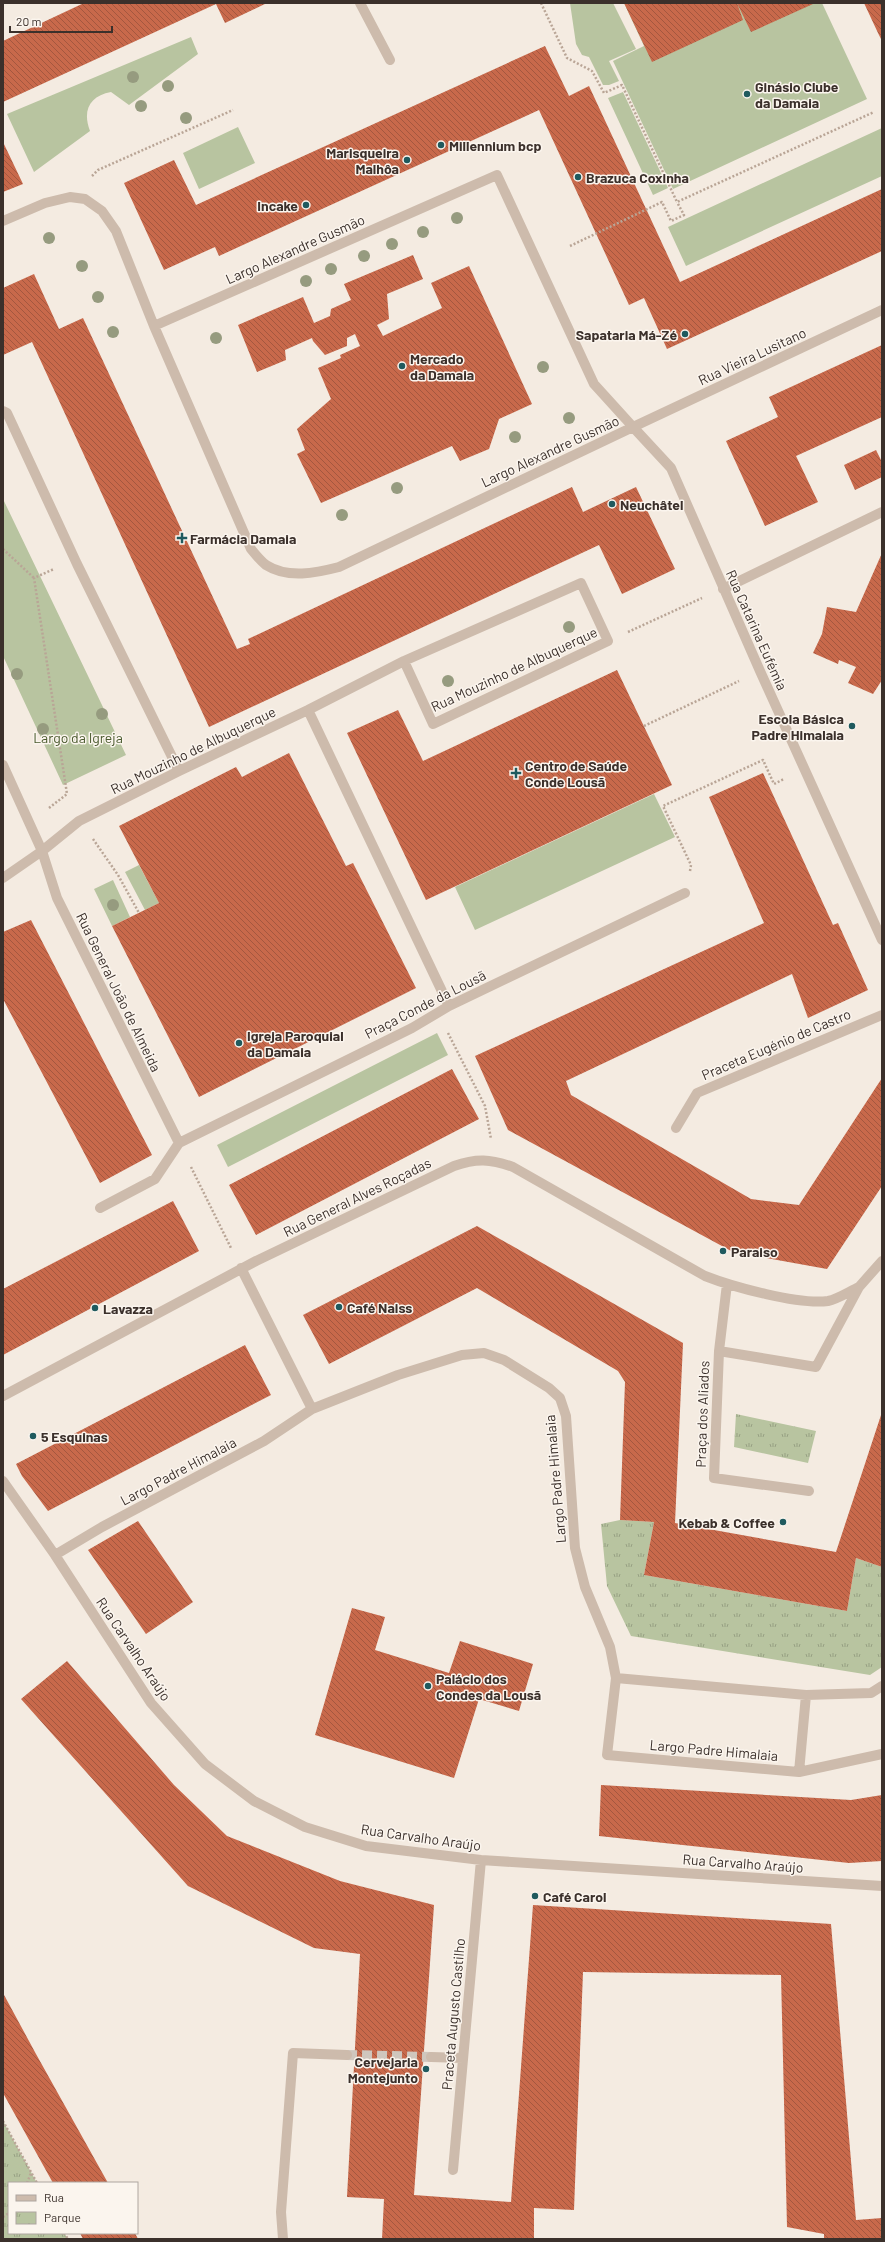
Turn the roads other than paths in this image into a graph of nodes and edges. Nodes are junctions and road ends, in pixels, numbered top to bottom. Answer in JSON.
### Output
{"nodes":[{"id":1,"x":360,"y":3,"type":"edge"},
{"id":2,"x":390,"y":60,"type":"dead end"},
{"id":3,"x":3,"y":221,"type":"edge"},
{"id":4,"x":882,"y":310,"type":"edge"},
{"id":5,"x":154,"y":326,"type":"junction"},
{"id":6,"x":3,"y":411,"type":"edge"},
{"id":7,"x":633,"y":427,"type":"junction"},
{"id":8,"x":882,"y":512,"type":"edge"},
{"id":9,"x":723,"y":589,"type":"junction"},
{"id":10,"x":404,"y":661,"type":"junction"},
{"id":11,"x":308,"y":710,"type":"junction"},
{"id":12,"x":3,"y":764,"type":"edge"},
{"id":13,"x":179,"y":770,"type":"junction"},
{"id":14,"x":42,"y":851,"type":"junction"},
{"id":15,"x":3,"y":878,"type":"edge"},
{"id":16,"x":685,"y":893,"type":"road end"},
{"id":17,"x":882,"y":940,"type":"edge"},
{"id":18,"x":449,"y":1006,"type":"junction"},
{"id":19,"x":882,"y":1015,"type":"edge"},
{"id":20,"x":676,"y":1128,"type":"dead end"},
{"id":21,"x":179,"y":1143,"type":"junction"},
{"id":22,"x":100,"y":1208,"type":"dead end"},
{"id":23,"x":882,"y":1261,"type":"edge"},
{"id":24,"x":241,"y":1268,"type":"junction"},
{"id":25,"x":727,"y":1284,"type":"junction"},
{"id":26,"x":859,"y":1287,"type":"junction"},
{"id":27,"x":719,"y":1350,"type":"junction"},
{"id":28,"x":3,"y":1396,"type":"edge"},
{"id":29,"x":312,"y":1409,"type":"junction"},
{"id":30,"x":3,"y":1481,"type":"edge"},
{"id":31,"x":809,"y":1491,"type":"dead end"},
{"id":32,"x":55,"y":1555,"type":"junction"},
{"id":33,"x":616,"y":1678,"type":"junction"},
{"id":34,"x":882,"y":1686,"type":"edge"},
{"id":35,"x":806,"y":1695,"type":"junction"},
{"id":36,"x":882,"y":1754,"type":"edge"},
{"id":37,"x":800,"y":1772,"type":"junction"},
{"id":38,"x":481,"y":1860,"type":"junction"},
{"id":39,"x":882,"y":1886,"type":"edge"},
{"id":40,"x":347,"y":2055,"type":"tunnel mouth"},
{"id":41,"x":431,"y":2057,"type":"tunnel mouth"},
{"id":42,"x":463,"y":2058,"type":"junction"},
{"id":43,"x":453,"y":2170,"type":"dead end"},
{"id":44,"x":283,"y":2239,"type":"edge"}],
"edges":[{"from":1,"to":2,"type":"street"},
{"from":3,"to":5,"type":"street","name":"Largo Alexandre Gusmão"},
{"from":4,"to":7,"type":"street","name":"Rua Vieira Lusitano"},
{"from":5,"to":7,"type":"street","name":"Largo Alexandre Gusmão"},
{"from":5,"to":7,"type":"street","name":"Largo Alexandre Gusmão"},
{"from":6,"to":13,"type":"street"},
{"from":7,"to":9,"type":"street","name":"Rua Catarina Eufémia"},
{"from":8,"to":9,"type":"street"},
{"from":9,"to":17,"type":"street","name":"Rua Catarina Eufémia"},
{"from":10,"to":10,"type":"street","name":"Rua Mouzinho de Albuquerque"},
{"from":10,"to":11,"type":"street","name":"Rua Mouzinho de Albuquerque"},
{"from":11,"to":13,"type":"street","name":"Rua Mouzinho de Albuquerque"},
{"from":11,"to":18,"type":"street"},
{"from":12,"to":14,"type":"street"},
{"from":13,"to":14,"type":"street","name":"Rua Mouzinho de Albuquerque"},
{"from":14,"to":15,"type":"street","name":"Rua Mouzinho de Albuquerque"},
{"from":14,"to":21,"type":"street","name":"Rua General João de Almeida"},
{"from":16,"to":18,"type":"street","name":"Praça Conde da Lousã"},
{"from":18,"to":21,"type":"street","name":"Praça Conde da Lousã"},
{"from":19,"to":20,"type":"street","name":"Praceta Eugénio de Castro"},
{"from":21,"to":22,"type":"street"},
{"from":23,"to":26,"type":"street"},
{"from":24,"to":25,"type":"street","name":"Rua General Alves Roçadas"},
{"from":24,"to":28,"type":"street","name":"Rua General Alves Roçadas"},
{"from":24,"to":29,"type":"street"},
{"from":25,"to":26,"type":"street"},
{"from":25,"to":27,"type":"street","name":"Praça dos Aliados"},
{"from":26,"to":27,"type":"street","name":"Praça dos Aliados"},
{"from":27,"to":31,"type":"street","name":"Praça dos Aliados"},
{"from":29,"to":32,"type":"street","name":"Largo Padre Himalaia"},
{"from":29,"to":33,"type":"street","name":"Largo Padre Himalaia"},
{"from":30,"to":32,"type":"street","name":"Rua Carvalho Araújo"},
{"from":32,"to":38,"type":"street","name":"Rua Carvalho Araújo"},
{"from":33,"to":35,"type":"street"},
{"from":33,"to":37,"type":"street","name":"Largo Padre Himalaia"},
{"from":34,"to":35,"type":"street"},
{"from":35,"to":37,"type":"street"},
{"from":36,"to":37,"type":"street","name":"Largo Padre Himalaia"},
{"from":38,"to":39,"type":"street","name":"Rua Carvalho Araújo"},
{"from":38,"to":42,"type":"street","name":"Praceta Augusto Castilho"},
{"from":40,"to":44,"type":"street"},
{"from":41,"to":42,"type":"street"},
{"from":42,"to":43,"type":"street","name":"Praceta Augusto Castilho"}]}
